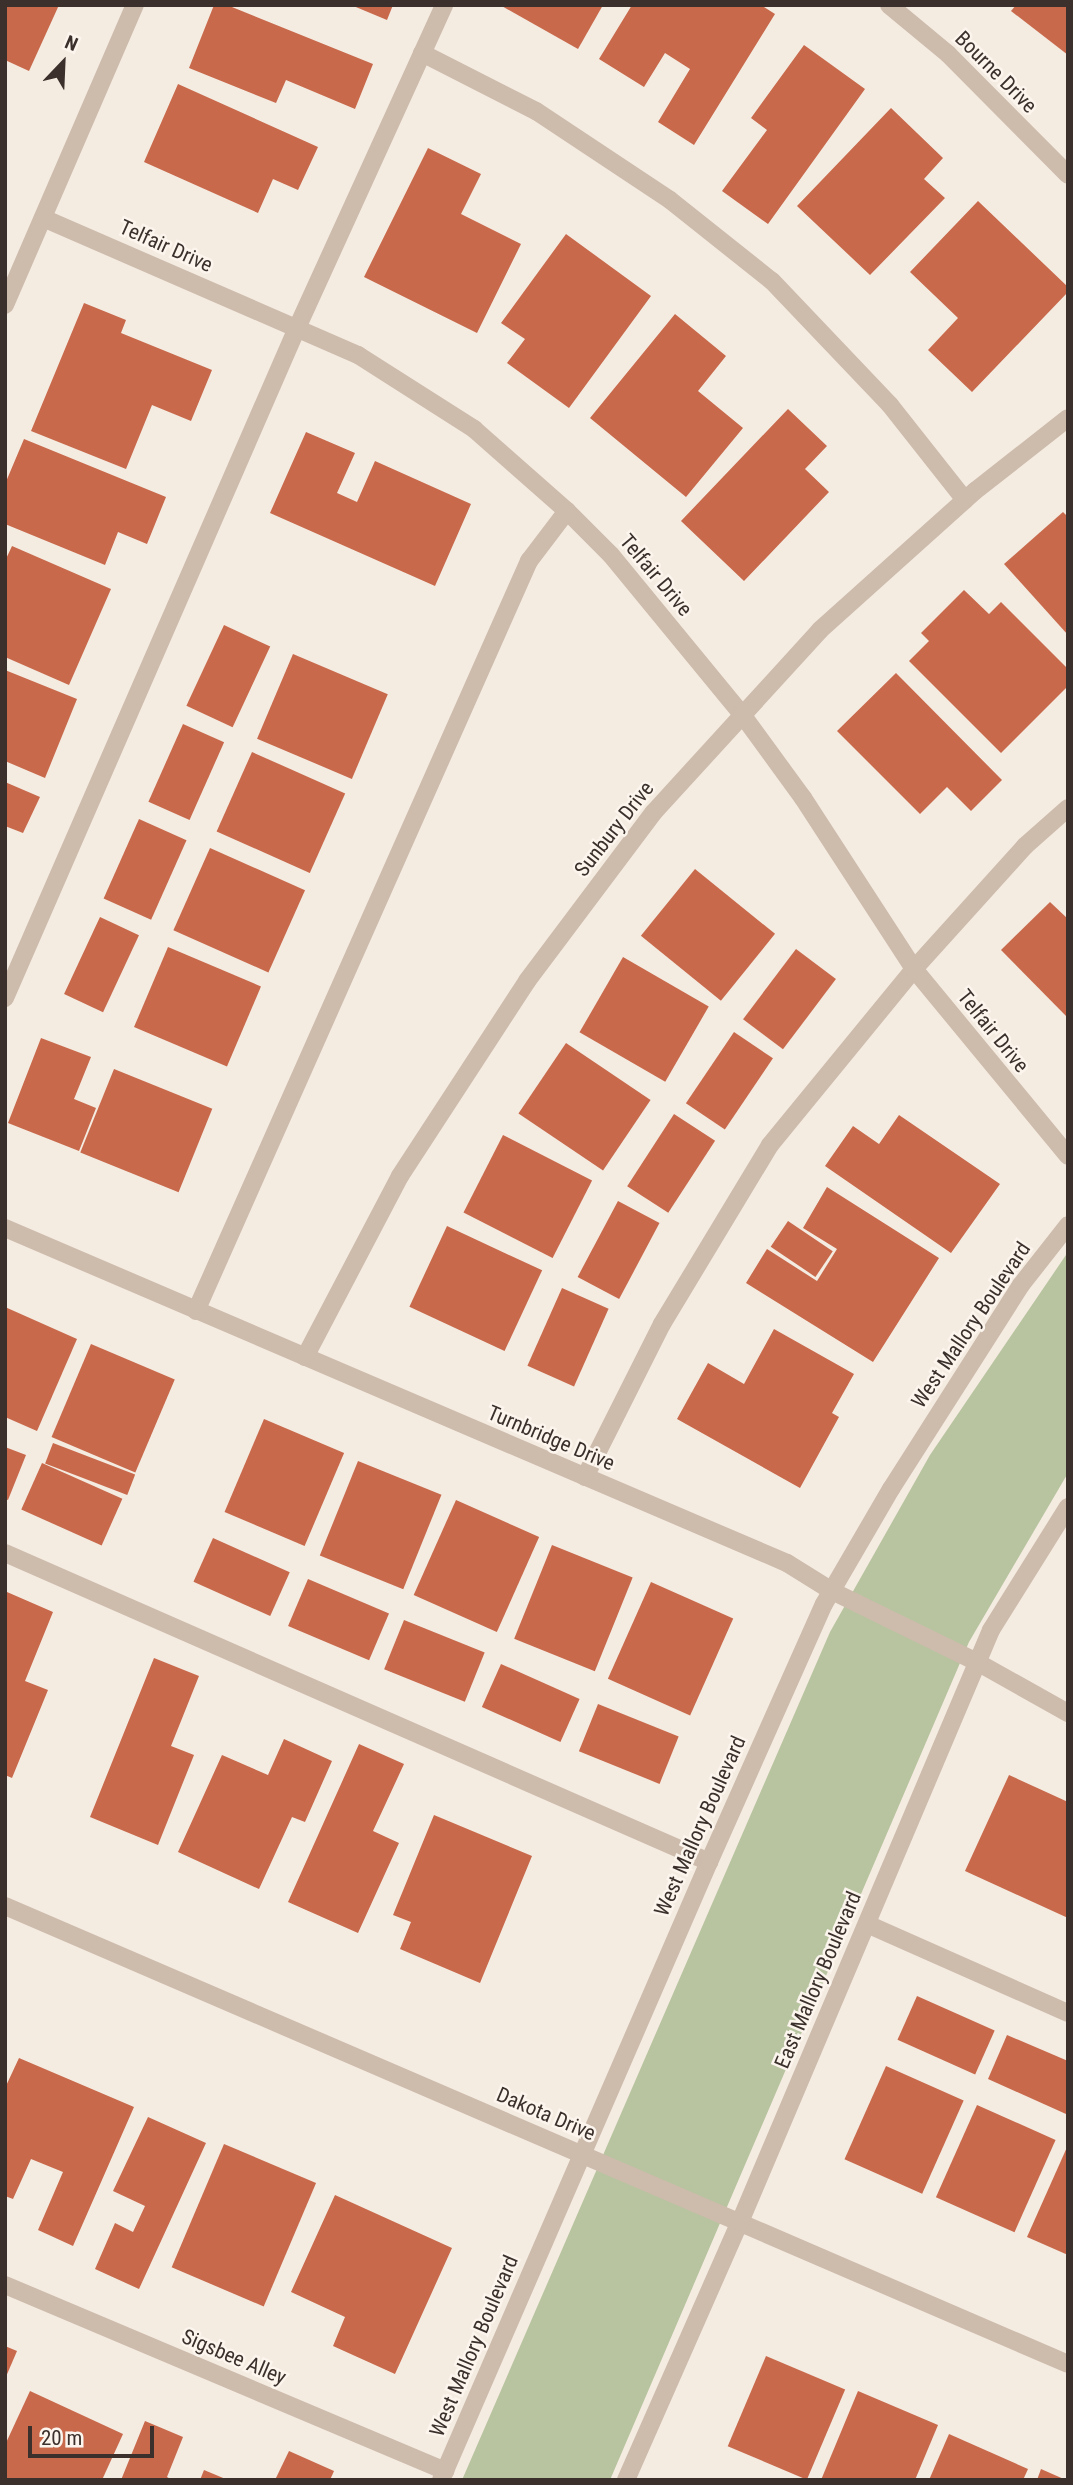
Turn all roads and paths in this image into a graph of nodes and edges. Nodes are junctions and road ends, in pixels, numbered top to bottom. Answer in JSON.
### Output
{"nodes":[{"id":1,"x":135,"y":5,"type":"edge"},
{"id":2,"x":444,"y":5,"type":"edge"},
{"id":3,"x":889,"y":5,"type":"edge"},
{"id":4,"x":422,"y":53,"type":"junction"},
{"id":5,"x":1068,"y":175,"type":"edge"},
{"id":6,"x":43,"y":218,"type":"junction"},
{"id":7,"x":5,"y":305,"type":"edge"},
{"id":8,"x":297,"y":328,"type":"junction"},
{"id":9,"x":1068,"y":418,"type":"edge"},
{"id":10,"x":965,"y":500,"type":"junction"},
{"id":11,"x":567,"y":511,"type":"junction"},
{"id":12,"x":741,"y":712,"type":"junction"},
{"id":13,"x":1068,"y":808,"type":"edge"},
{"id":14,"x":914,"y":969,"type":"junction"},
{"id":15,"x":5,"y":998,"type":"edge"},
{"id":16,"x":1068,"y":1156,"type":"edge"},
{"id":17,"x":1068,"y":1225,"type":"edge"},
{"id":18,"x":5,"y":1228,"type":"edge"},
{"id":19,"x":196,"y":1311,"type":"junction"},
{"id":20,"x":305,"y":1357,"type":"junction"},
{"id":21,"x":585,"y":1477,"type":"junction"},
{"id":22,"x":1068,"y":1507,"type":"edge"},
{"id":23,"x":5,"y":1553,"type":"edge"},
{"id":24,"x":832,"y":1591,"type":"junction"},
{"id":25,"x":977,"y":1662,"type":"junction"},
{"id":26,"x":1068,"y":1713,"type":"edge"},
{"id":27,"x":709,"y":1861,"type":"junction"},
{"id":28,"x":5,"y":1906,"type":"edge"},
{"id":29,"x":867,"y":1924,"type":"junction"},
{"id":30,"x":1068,"y":2013,"type":"edge"},
{"id":31,"x":582,"y":2154,"type":"junction"},
{"id":32,"x":740,"y":2222,"type":"junction"},
{"id":33,"x":5,"y":2285,"type":"edge"},
{"id":34,"x":1068,"y":2364,"type":"edge"},
{"id":35,"x":443,"y":2475,"type":"edge"},
{"id":36,"x":626,"y":2480,"type":"edge"}],
"edges":[{"from":1,"to":6,"type":"street"},
{"from":2,"to":4,"type":"street"},
{"from":3,"to":5,"type":"street","name":"Bourne Drive"},
{"from":4,"to":8,"type":"street"},
{"from":4,"to":10,"type":"street"},
{"from":6,"to":7,"type":"street"},
{"from":6,"to":8,"type":"street","name":"Telfair Drive"},
{"from":8,"to":11,"type":"street","name":"Telfair Drive"},
{"from":8,"to":15,"type":"street"},
{"from":9,"to":10,"type":"street","name":"Sunbury Drive"},
{"from":10,"to":12,"type":"street","name":"Sunbury Drive"},
{"from":11,"to":12,"type":"street","name":"Telfair Drive"},
{"from":11,"to":19,"type":"street"},
{"from":12,"to":14,"type":"street","name":"Telfair Drive"},
{"from":12,"to":20,"type":"street","name":"Sunbury Drive"},
{"from":13,"to":14,"type":"street"},
{"from":14,"to":16,"type":"street","name":"Telfair Drive"},
{"from":14,"to":21,"type":"street"},
{"from":17,"to":24,"type":"street","name":"West Mallory Boulevard"},
{"from":18,"to":19,"type":"street","name":"Turnbridge Drive"},
{"from":19,"to":20,"type":"street","name":"Turnbridge Drive"},
{"from":20,"to":21,"type":"street","name":"Turnbridge Drive"},
{"from":21,"to":24,"type":"street","name":"Turnbridge Drive"},
{"from":22,"to":25,"type":"street","name":"East Mallory Boulevard"},
{"from":23,"to":27,"type":"street"},
{"from":24,"to":25,"type":"street","name":"Turnbridge Drive"},
{"from":24,"to":27,"type":"street","name":"West Mallory Boulevard"},
{"from":25,"to":26,"type":"street","name":"Turnbridge Drive"},
{"from":25,"to":29,"type":"street","name":"East Mallory Boulevard"},
{"from":27,"to":31,"type":"street","name":"West Mallory Boulevard"},
{"from":28,"to":31,"type":"street","name":"Dakota Drive"},
{"from":29,"to":30,"type":"street"},
{"from":29,"to":32,"type":"street","name":"East Mallory Boulevard"},
{"from":31,"to":32,"type":"street","name":"Dakota Drive"},
{"from":31,"to":35,"type":"street","name":"West Mallory Boulevard"},
{"from":32,"to":34,"type":"street","name":"Dakota Drive"},
{"from":32,"to":36,"type":"street","name":"East Mallory Boulevard"},
{"from":33,"to":35,"type":"street","name":"Sigsbee Alley"}]}
